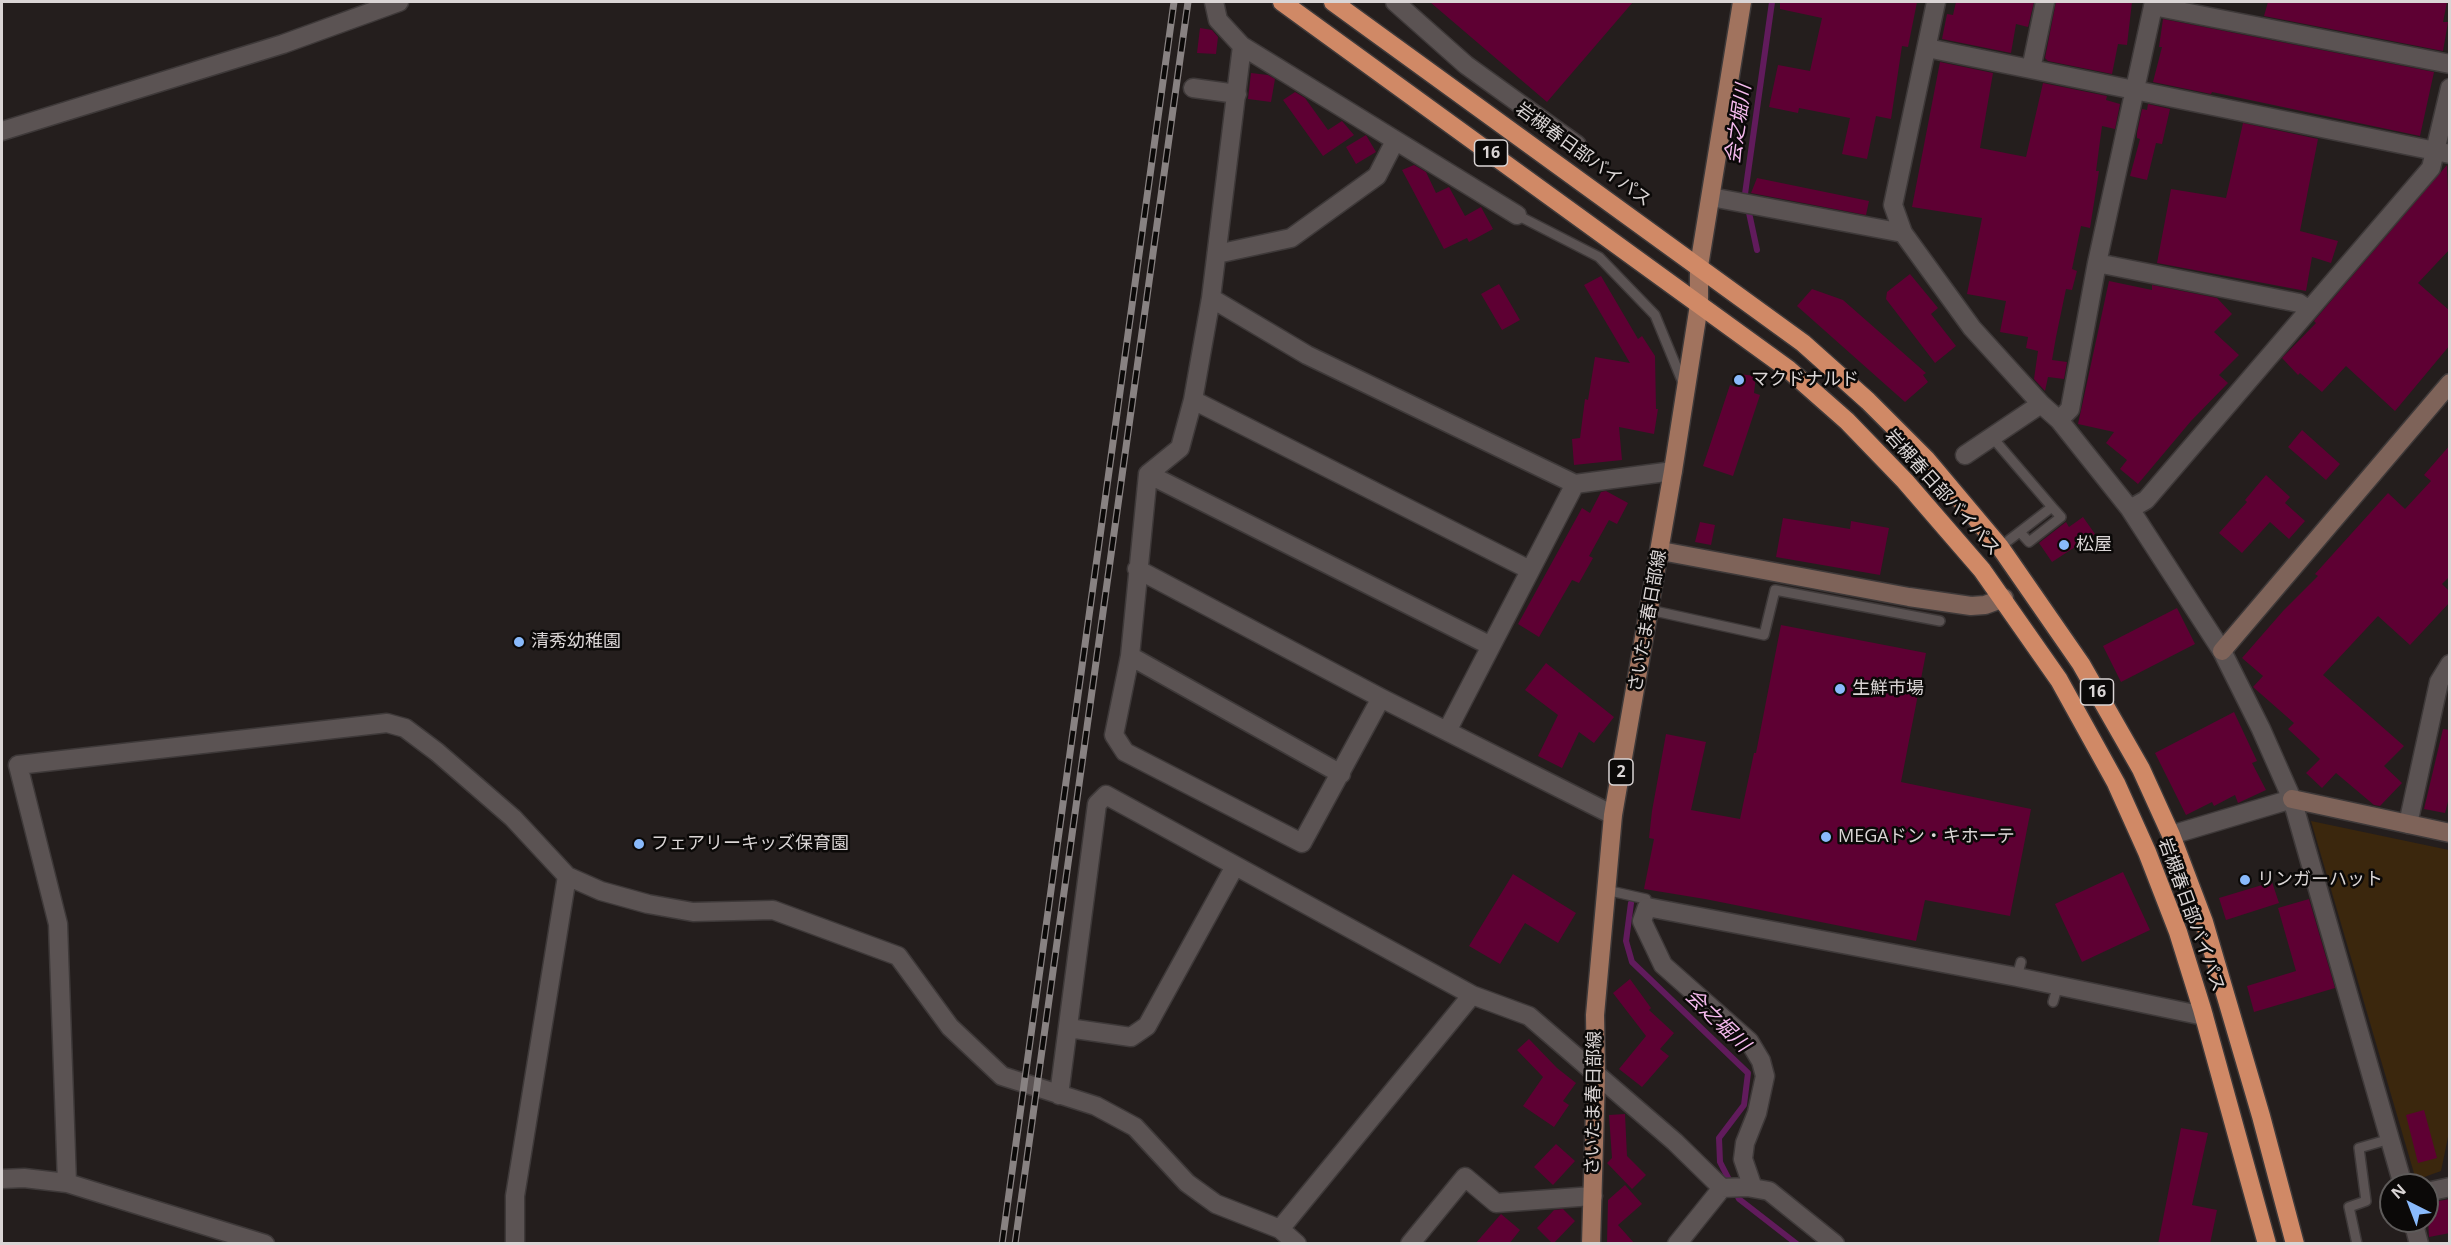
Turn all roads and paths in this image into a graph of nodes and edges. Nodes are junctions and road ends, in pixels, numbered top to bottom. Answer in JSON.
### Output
{"nodes":[{"id":1,"x":399,"y":2,"type":"edge"},
{"id":2,"x":1214,"y":2,"type":"edge"},
{"id":3,"x":1282,"y":2,"type":"edge"},
{"id":4,"x":1333,"y":2,"type":"edge"},
{"id":5,"x":1395,"y":2,"type":"edge"},
{"id":6,"x":1742,"y":2,"type":"edge"},
{"id":7,"x":1936,"y":2,"type":"edge"},
{"id":8,"x":2045,"y":2,"type":"edge"},
{"id":9,"x":2154,"y":4,"type":"edge"},
{"id":10,"x":1242,"y":45,"type":"junction"},
{"id":11,"x":1927,"y":48,"type":"junction"},
{"id":12,"x":2450,"y":64,"type":"edge"},
{"id":13,"x":2031,"y":69,"type":"junction"},
{"id":14,"x":1193,"y":88,"type":"dead end"},
{"id":15,"x":2450,"y":88,"type":"edge"},
{"id":16,"x":2134,"y":92,"type":"junction"},
{"id":17,"x":1237,"y":94,"type":"junction"},
{"id":18,"x":2,"y":131,"type":"edge"},
{"id":19,"x":1395,"y":141,"type":"junction"},
{"id":20,"x":1577,"y":145,"type":"dead end"},
{"id":21,"x":2443,"y":152,"type":"edge"},
{"id":22,"x":1711,"y":197,"type":"junction"},
{"id":23,"x":1517,"y":215,"type":"joint"},
{"id":24,"x":1903,"y":233,"type":"junction"},
{"id":25,"x":1217,"y":254,"type":"junction"},
{"id":26,"x":2097,"y":263,"type":"junction"},
{"id":27,"x":1699,"y":266,"type":"junction"},
{"id":28,"x":1211,"y":298,"type":"junction"},
{"id":29,"x":1699,"y":305,"type":"junction"},
{"id":30,"x":2309,"y":310,"type":"junction"},
{"id":31,"x":2450,"y":383,"type":"edge"},
{"id":32,"x":1686,"y":389,"type":"junction"},
{"id":33,"x":1193,"y":400,"type":"junction"},
{"id":34,"x":2041,"y":404,"type":"junction"},
{"id":35,"x":2059,"y":420,"type":"junction"},
{"id":36,"x":1992,"y":437,"type":"junction"},
{"id":37,"x":1965,"y":455,"type":"dead end"},
{"id":38,"x":1673,"y":471,"type":"junction"},
{"id":39,"x":1148,"y":474,"type":"junction"},
{"id":40,"x":1575,"y":484,"type":"junction"},
{"id":41,"x":2130,"y":509,"type":"junction"},
{"id":42,"x":2000,"y":547,"type":"junction"},
{"id":43,"x":1661,"y":551,"type":"junction"},
{"id":44,"x":1137,"y":569,"type":"junction"},
{"id":45,"x":1530,"y":570,"type":"junction"},
{"id":46,"x":1909,"y":597,"type":"junction"},
{"id":47,"x":2004,"y":598,"type":"junction"},
{"id":48,"x":1657,"y":612,"type":"junction"},
{"id":49,"x":1907,"y":616,"type":"junction"},
{"id":50,"x":1940,"y":621,"type":"dead end"},
{"id":51,"x":1491,"y":646,"type":"junction"},
{"id":52,"x":2222,"y":651,"type":"junction"},
{"id":53,"x":1130,"y":656,"type":"junction"},
{"id":54,"x":2450,"y":664,"type":"edge"},
{"id":55,"x":1381,"y":698,"type":"junction"},
{"id":56,"x":1447,"y":732,"type":"junction"},
{"id":57,"x":1341,"y":774,"type":"junction"},
{"id":58,"x":2292,"y":799,"type":"junction"},
{"id":59,"x":1613,"y":815,"type":"junction"},
{"id":60,"x":2408,"y":824,"type":"junction"},
{"id":61,"x":2450,"y":833,"type":"edge"},
{"id":62,"x":2171,"y":835,"type":"junction"},
{"id":63,"x":1235,"y":866,"type":"junction"},
{"id":64,"x":567,"y":876,"type":"junction"},
{"id":65,"x":1606,"y":890,"type":"junction"},
{"id":66,"x":1647,"y":907,"type":"junction"},
{"id":67,"x":1472,"y":995,"type":"junction"},
{"id":68,"x":2204,"y":1016,"type":"junction"},
{"id":69,"x":1068,"y":1028,"type":"junction"},
{"id":70,"x":1596,"y":1076,"type":"junction"},
{"id":71,"x":1059,"y":1095,"type":"junction"},
{"id":72,"x":2390,"y":1139,"type":"junction"},
{"id":73,"x":2400,"y":1173,"type":"edge"},
{"id":74,"x":2,"y":1179,"type":"edge"},
{"id":75,"x":67,"y":1183,"type":"junction"},
{"id":76,"x":1735,"y":1188,"type":"junction"},
{"id":77,"x":1593,"y":1196,"type":"junction"},
{"id":78,"x":1280,"y":1229,"type":"junction"},
{"id":79,"x":265,"y":1244,"type":"edge"},
{"id":80,"x":515,"y":1244,"type":"edge"},
{"id":81,"x":1297,"y":1244,"type":"edge"},
{"id":82,"x":1410,"y":1244,"type":"edge"},
{"id":83,"x":1592,"y":1244,"type":"edge"},
{"id":84,"x":1677,"y":1244,"type":"edge"},
{"id":85,"x":1835,"y":1244,"type":"edge"},
{"id":86,"x":2267,"y":1244,"type":"edge"},
{"id":87,"x":2295,"y":1244,"type":"edge"},
{"id":88,"x":2357,"y":1244,"type":"edge"}],
"edges":[{"from":1,"to":18,"type":"street"},
{"from":2,"to":10,"type":"street"},
{"from":3,"to":29,"type":"highway","name":"岩槻春日部バイパス","number":"16"},
{"from":4,"to":27,"type":"highway","name":"岩槻春日部バイパス","number":"16"},
{"from":5,"to":20,"type":"street"},
{"from":6,"to":22,"type":"main road","name":"さいたま春日部線","number":"2"},
{"from":7,"to":11,"type":"street"},
{"from":8,"to":13,"type":"street"},
{"from":9,"to":12,"type":"street"},
{"from":9,"to":16,"type":"street"},
{"from":10,"to":17,"type":"street"},
{"from":10,"to":19,"type":"street"},
{"from":11,"to":13,"type":"street"},
{"from":11,"to":24,"type":"street"},
{"from":13,"to":16,"type":"street"},
{"from":14,"to":17,"type":"street"},
{"from":15,"to":21,"type":"street"},
{"from":16,"to":21,"type":"street"},
{"from":16,"to":26,"type":"street"},
{"from":17,"to":25,"type":"street"},
{"from":19,"to":23,"type":"street"},
{"from":19,"to":25,"type":"street"},
{"from":21,"to":30,"type":"street"},
{"from":22,"to":24,"type":"street"},
{"from":22,"to":27,"type":"main road","name":"さいたま春日部線","number":"2"},
{"from":23,"to":32,"type":"lane"},
{"from":24,"to":34,"type":"street"},
{"from":25,"to":28,"type":"street"},
{"from":26,"to":30,"type":"street"},
{"from":26,"to":35,"type":"street"},
{"from":27,"to":29,"type":"main road","name":"さいたま春日部線","number":"2"},
{"from":27,"to":42,"type":"highway","name":"岩槻春日部バイパス","number":"16"},
{"from":28,"to":33,"type":"street"},
{"from":28,"to":40,"type":"street"},
{"from":29,"to":32,"type":"main road","name":"さいたま春日部線","number":"2"},
{"from":29,"to":47,"type":"highway","name":"岩槻春日部バイパス","number":"16"},
{"from":30,"to":41,"type":"street"},
{"from":31,"to":52,"type":"street"},
{"from":32,"to":38,"type":"main road","name":"さいたま春日部線","number":"2"},
{"from":33,"to":39,"type":"street"},
{"from":33,"to":45,"type":"street"},
{"from":34,"to":35,"type":"street"},
{"from":34,"to":36,"type":"street"},
{"from":35,"to":41,"type":"street"},
{"from":36,"to":37,"type":"street"},
{"from":36,"to":42,"type":"lane"},
{"from":38,"to":40,"type":"street"},
{"from":38,"to":43,"type":"main road","name":"さいたま春日部線","number":"2"},
{"from":39,"to":44,"type":"street"},
{"from":39,"to":51,"type":"street"},
{"from":40,"to":45,"type":"street"},
{"from":41,"to":52,"type":"street"},
{"from":42,"to":62,"type":"highway","name":"岩槻春日部バイパス","number":"16"},
{"from":43,"to":46,"type":"street"},
{"from":43,"to":48,"type":"main road","name":"さいたま春日部線","number":"2"},
{"from":44,"to":53,"type":"street"},
{"from":44,"to":55,"type":"street"},
{"from":45,"to":51,"type":"street"},
{"from":46,"to":47,"type":"street"},
{"from":46,"to":49,"type":"lane"},
{"from":47,"to":68,"type":"highway","name":"岩槻春日部バイパス","number":"16"},
{"from":48,"to":49,"type":"lane"},
{"from":48,"to":59,"type":"main road","name":"さいたま春日部線","number":"2"},
{"from":49,"to":50,"type":"lane"},
{"from":51,"to":56,"type":"street"},
{"from":52,"to":58,"type":"street"},
{"from":53,"to":57,"type":"street"},
{"from":53,"to":57,"type":"street"},
{"from":54,"to":60,"type":"street"},
{"from":55,"to":56,"type":"street"},
{"from":55,"to":57,"type":"street"},
{"from":56,"to":59,"type":"street"},
{"from":58,"to":60,"type":"street"},
{"from":58,"to":62,"type":"street"},
{"from":58,"to":72,"type":"street"},
{"from":59,"to":65,"type":"main road","name":"さいたま春日部線","number":"2"},
{"from":60,"to":61,"type":"street"},
{"from":62,"to":87,"type":"highway","name":"岩槻春日部バイパス","number":"16"},
{"from":63,"to":67,"type":"street"},
{"from":63,"to":69,"type":"street"},
{"from":63,"to":69,"type":"street"},
{"from":64,"to":71,"type":"street"},
{"from":64,"to":75,"type":"street"},
{"from":64,"to":80,"type":"street"},
{"from":65,"to":66,"type":"lane"},
{"from":65,"to":70,"type":"main road","name":"さいたま春日部線","number":"2"},
{"from":66,"to":68,"type":"street"},
{"from":66,"to":76,"type":"street"},
{"from":67,"to":70,"type":"street"},
{"from":67,"to":78,"type":"street"},
{"from":68,"to":86,"type":"highway","name":"岩槻春日部バイパス","number":"16"},
{"from":69,"to":71,"type":"street"},
{"from":70,"to":76,"type":"street"},
{"from":70,"to":77,"type":"main road","name":"さいたま春日部線","number":"2"},
{"from":71,"to":78,"type":"street"},
{"from":72,"to":73,"type":"street"},
{"from":72,"to":88,"type":"lane"},
{"from":74,"to":75,"type":"street"},
{"from":75,"to":79,"type":"street"},
{"from":76,"to":84,"type":"street"},
{"from":76,"to":85,"type":"street"},
{"from":77,"to":82,"type":"street"},
{"from":77,"to":83,"type":"main road","name":"さいたま春日部線","number":"2"},
{"from":78,"to":81,"type":"street"}]}
